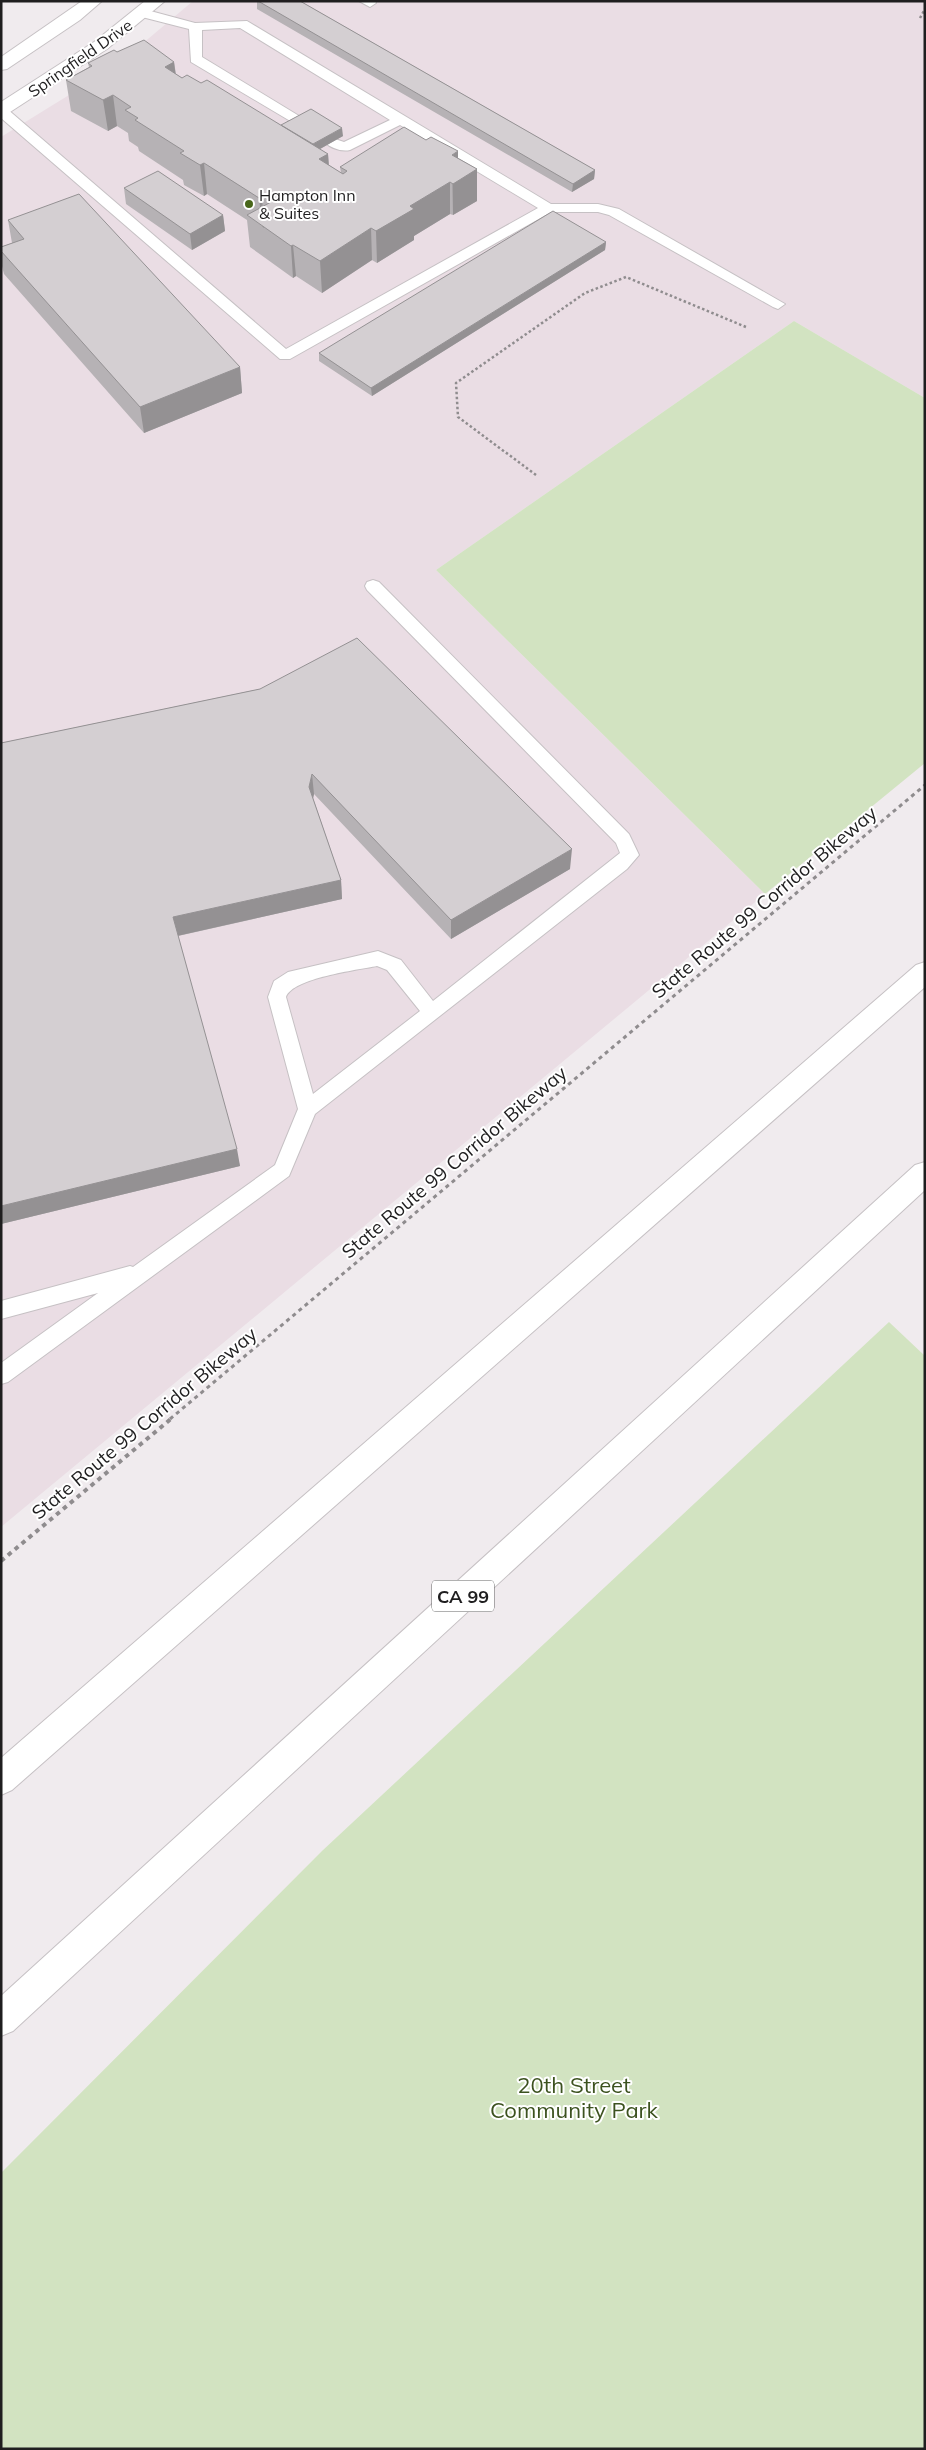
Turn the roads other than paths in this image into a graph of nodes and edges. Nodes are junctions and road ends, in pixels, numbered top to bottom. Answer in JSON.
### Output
{"nodes":[{"id":1,"x":93,"y":1,"type":"edge"},
{"id":2,"x":149,"y":7,"type":"edge"},
{"id":3,"x":195,"y":27,"type":"junction"},
{"id":4,"x":1,"y":65,"type":"edge"},
{"id":5,"x":1,"y":111,"type":"edge"},
{"id":6,"x":400,"y":120,"type":"junction"},
{"id":7,"x":302,"y":122,"type":"edge"},
{"id":8,"x":332,"y":142,"type":"edge"},
{"id":9,"x":548,"y":208,"type":"junction"},
{"id":10,"x":778,"y":304,"type":"dead end"},
{"id":11,"x":373,"y":586,"type":"dead end"},
{"id":12,"x":925,"y":972,"type":"edge"},
{"id":13,"x":432,"y":1012,"type":"junction"},
{"id":14,"x":308,"y":1110,"type":"junction"},
{"id":15,"x":925,"y":1173,"type":"edge"},
{"id":16,"x":143,"y":1272,"type":"junction"},
{"id":17,"x":1,"y":1310,"type":"edge"},
{"id":18,"x":1,"y":1375,"type":"edge"},
{"id":19,"x":1,"y":1779,"type":"edge"},
{"id":20,"x":1,"y":2019,"type":"edge"}],
"edges":[{"from":1,"to":4,"type":"main road","name":"Springfield Drive"},
{"from":2,"to":3,"type":"lane"},
{"from":2,"to":5,"type":"main road","name":"Springfield Drive"},
{"from":3,"to":6,"type":"lane"},
{"from":3,"to":7,"type":"lane"},
{"from":5,"to":9,"type":"lane"},
{"from":6,"to":8,"type":"lane"},
{"from":6,"to":9,"type":"lane"},
{"from":9,"to":10,"type":"lane"},
{"from":11,"to":13,"type":"lane"},
{"from":12,"to":19,"type":"main road"},
{"from":13,"to":14,"type":"lane"},
{"from":13,"to":14,"type":"lane"},
{"from":14,"to":16,"type":"lane"},
{"from":15,"to":20,"type":"main road","number":"CA 99"},
{"from":16,"to":17,"type":"lane"},
{"from":16,"to":18,"type":"lane"}]}
